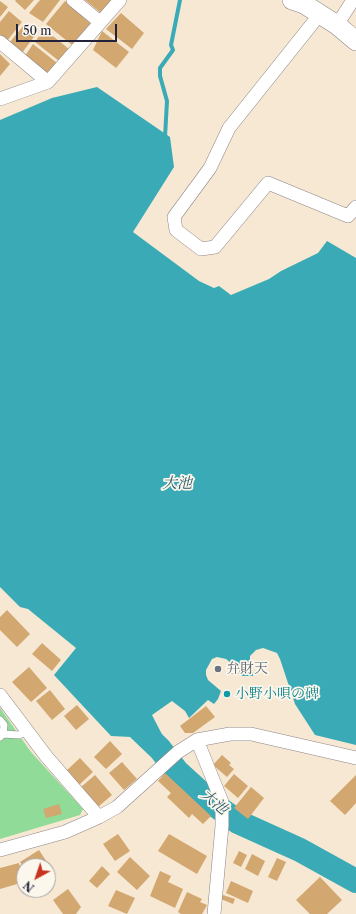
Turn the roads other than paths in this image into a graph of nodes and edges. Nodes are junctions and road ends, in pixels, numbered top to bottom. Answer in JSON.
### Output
{"nodes":[{"id":1,"x":73,"y":0,"type":"edge"},
{"id":2,"x":120,"y":0,"type":"edge"},
{"id":3,"x":292,"y":0,"type":"edge"},
{"id":4,"x":354,"y":0,"type":"edge"},
{"id":5,"x":320,"y":14,"type":"junction"},
{"id":6,"x":100,"y":22,"type":"junction"},
{"id":7,"x":337,"y":25,"type":"junction"},
{"id":8,"x":356,"y":41,"type":"edge"},
{"id":9,"x":0,"y":42,"type":"edge"},
{"id":10,"x":48,"y":82,"type":"junction"},
{"id":11,"x":0,"y":99,"type":"edge"},
{"id":12,"x":356,"y":207,"type":"edge"},
{"id":13,"x":0,"y":695,"type":"edge"},
{"id":14,"x":0,"y":720,"type":"edge"},
{"id":15,"x":27,"y":731,"type":"junction"},
{"id":16,"x":2,"y":736,"type":"edge"},
{"id":17,"x":198,"y":740,"type":"junction"},
{"id":18,"x":356,"y":758,"type":"edge"},
{"id":19,"x":99,"y":817,"type":"junction"},
{"id":20,"x":0,"y":850,"type":"edge"},
{"id":21,"x":214,"y":914,"type":"edge"}],
"edges":[{"from":1,"to":6,"type":"street"},
{"from":2,"to":6,"type":"street"},
{"from":3,"to":5,"type":"street"},
{"from":4,"to":7,"type":"street"},
{"from":5,"to":7,"type":"street"},
{"from":5,"to":12,"type":"street"},
{"from":6,"to":10,"type":"street"},
{"from":7,"to":8,"type":"street"},
{"from":9,"to":10,"type":"street"},
{"from":10,"to":11,"type":"street"},
{"from":13,"to":15,"type":"street"},
{"from":14,"to":16,"type":"lane"},
{"from":15,"to":16,"type":"lane"},
{"from":15,"to":19,"type":"street"},
{"from":17,"to":18,"type":"street"},
{"from":17,"to":19,"type":"street"},
{"from":17,"to":21,"type":"street"},
{"from":19,"to":20,"type":"street"}]}
